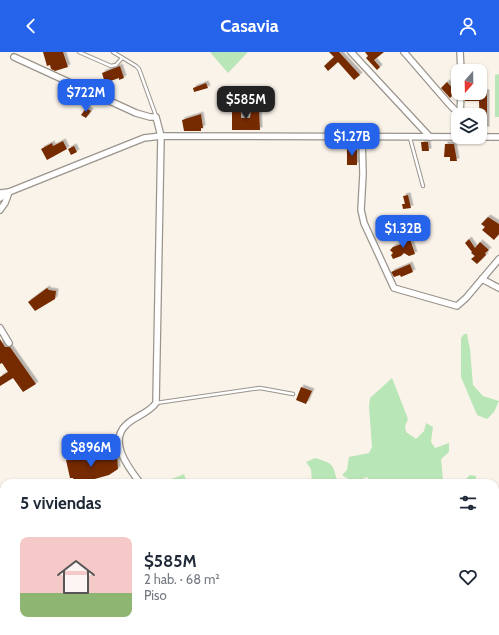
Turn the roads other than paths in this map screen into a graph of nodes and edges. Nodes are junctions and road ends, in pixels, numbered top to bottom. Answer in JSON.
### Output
{"nodes":[{"id":1,"x":79,"y":52,"type":"edge"},
{"id":2,"x":113,"y":52,"type":"edge"},
{"id":3,"x":351,"y":52,"type":"edge"},
{"id":4,"x":404,"y":52,"type":"edge"},
{"id":5,"x":460,"y":52,"type":"edge"},
{"id":6,"x":14,"y":58,"type":"dead end"},
{"id":7,"x":122,"y":58,"type":"junction"},
{"id":8,"x":461,"y":64,"type":"edge"},
{"id":9,"x":453,"y":108,"type":"edge"},
{"id":10,"x":156,"y":117,"type":"junction"},
{"id":11,"x":161,"y":136,"type":"junction"},
{"id":12,"x":362,"y":137,"type":"junction"},
{"id":13,"x":410,"y":137,"type":"junction"},
{"id":14,"x":430,"y":137,"type":"junction"},
{"id":15,"x":451,"y":137,"type":"edge"},
{"id":16,"x":487,"y":137,"type":"edge"},
{"id":17,"x":499,"y":137,"type":"edge"},
{"id":18,"x":423,"y":186,"type":"dead end"},
{"id":19,"x":9,"y":192,"type":"junction"},
{"id":20,"x":0,"y":193,"type":"edge"},
{"id":21,"x":0,"y":198,"type":"edge"},
{"id":22,"x":0,"y":210,"type":"edge"},
{"id":23,"x":499,"y":259,"type":"edge"},
{"id":24,"x":482,"y":279,"type":"junction"},
{"id":25,"x":499,"y":288,"type":"edge"},
{"id":26,"x":0,"y":328,"type":"edge"},
{"id":27,"x":8,"y":343,"type":"dead end"},
{"id":28,"x":293,"y":394,"type":"dead end"},
{"id":29,"x":156,"y":403,"type":"junction"},
{"id":30,"x":137,"y":479,"type":"edge"}],
"edges":[{"from":1,"to":7,"type":"lane"},
{"from":2,"to":7,"type":"lane"},
{"from":3,"to":14,"type":"street"},
{"from":4,"to":9,"type":"street"},
{"from":5,"to":8,"type":"street"},
{"from":6,"to":10,"type":"street"},
{"from":7,"to":10,"type":"lane"},
{"from":10,"to":11,"type":"street"},
{"from":11,"to":12,"type":"street"},
{"from":11,"to":19,"type":"street"},
{"from":11,"to":29,"type":"street"},
{"from":12,"to":13,"type":"street"},
{"from":12,"to":24,"type":"street"},
{"from":13,"to":14,"type":"street"},
{"from":13,"to":18,"type":"lane"},
{"from":14,"to":15,"type":"street"},
{"from":16,"to":17,"type":"street"},
{"from":19,"to":20,"type":"street"},
{"from":19,"to":21,"type":"street"},
{"from":19,"to":22,"type":"street"},
{"from":23,"to":24,"type":"street"},
{"from":24,"to":25,"type":"street"},
{"from":26,"to":27,"type":"street"},
{"from":28,"to":29,"type":"lane"},
{"from":29,"to":30,"type":"street"}]}
